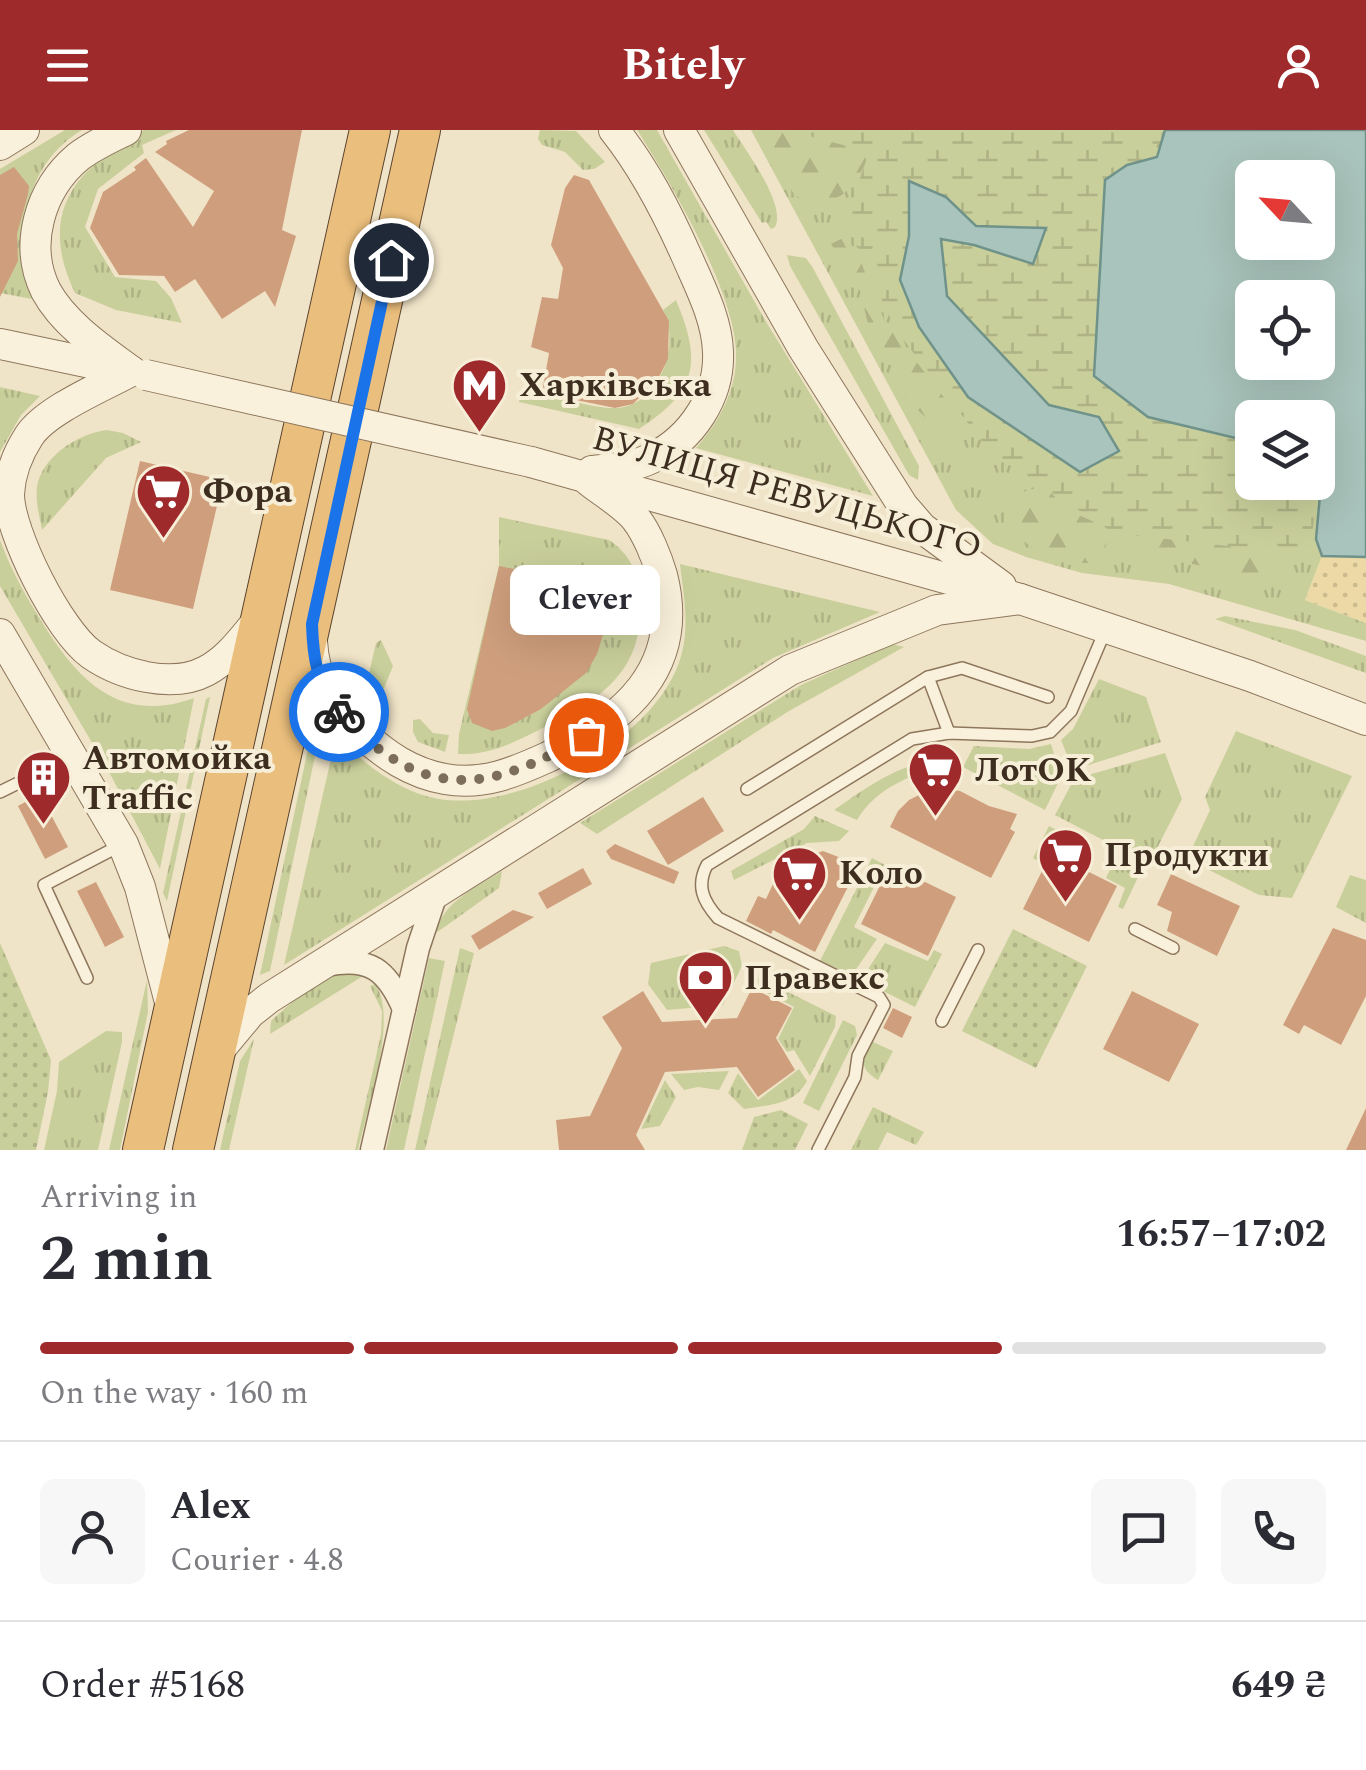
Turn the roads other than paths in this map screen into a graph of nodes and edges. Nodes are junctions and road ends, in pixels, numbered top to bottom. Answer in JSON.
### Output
{"nodes":[{"id":1,"x":24,"y":130,"type":"edge"},
{"id":2,"x":126,"y":130,"type":"edge"},
{"id":3,"x":354,"y":130,"type":"edge"},
{"id":4,"x":370,"y":130,"type":"edge"},
{"id":5,"x":420,"y":130,"type":"edge"},
{"id":6,"x":443,"y":130,"type":"edge"},
{"id":7,"x":614,"y":130,"type":"edge"},
{"id":8,"x":679,"y":130,"type":"edge"},
{"id":9,"x":0,"y":145,"type":"edge"},
{"id":10,"x":359,"y":175,"type":"junction"},
{"id":11,"x":407,"y":188,"type":"junction"},
{"id":12,"x":0,"y":344,"type":"edge"},
{"id":13,"x":138,"y":373,"type":"junction"},
{"id":14,"x":579,"y":472,"type":"junction"},
{"id":15,"x":5,"y":489,"type":"edge"},
{"id":16,"x":1020,"y":599,"type":"junction"},
{"id":17,"x":265,"y":611,"type":"junction"},
{"id":18,"x":312,"y":624,"type":"junction"},
{"id":19,"x":1107,"y":627,"type":"junction"},
{"id":20,"x":0,"y":634,"type":"edge"},
{"id":21,"x":928,"y":677,"type":"junction"},
{"id":22,"x":1048,"y":697,"type":"dead end"},
{"id":23,"x":1366,"y":720,"type":"edge"},
{"id":24,"x":949,"y":733,"type":"junction"},
{"id":25,"x":71,"y":757,"type":"junction"},
{"id":26,"x":0,"y":776,"type":"edge"},
{"id":27,"x":747,"y":789,"type":"dead end"},
{"id":28,"x":4,"y":790,"type":"edge"},
{"id":29,"x":123,"y":844,"type":"junction"},
{"id":30,"x":437,"y":890,"type":"junction"},
{"id":31,"x":1136,"y":929,"type":"dead end"},
{"id":32,"x":1173,"y":948,"type":"dead end"},
{"id":33,"x":978,"y":950,"type":"dead end"},
{"id":34,"x":313,"y":968,"type":"junction"},
{"id":35,"x":88,"y":978,"type":"dead end"},
{"id":36,"x":404,"y":1009,"type":"junction"},
{"id":37,"x":173,"y":1013,"type":"junction"},
{"id":38,"x":942,"y":1022,"type":"dead end"},
{"id":39,"x":213,"y":1058,"type":"junction"},
{"id":40,"x":143,"y":1150,"type":"edge"},
{"id":41,"x":193,"y":1150,"type":"edge"},
{"id":42,"x":372,"y":1150,"type":"edge"},
{"id":43,"x":818,"y":1150,"type":"edge"}],
"edges":[{"from":1,"to":9,"type":"street"},
{"from":2,"to":13,"type":"street"},
{"from":3,"to":10,"type":"street"},
{"from":4,"to":10,"type":"highway"},
{"from":5,"to":11,"type":"highway"},
{"from":6,"to":11,"type":"street"},
{"from":7,"to":14,"type":"street"},
{"from":8,"to":16,"type":"street"},
{"from":10,"to":17,"type":"highway"},
{"from":11,"to":18,"type":"highway"},
{"from":12,"to":13,"type":"street","name":"ВУЛИЦЯ РЕВУЦЬКОГО"},
{"from":13,"to":14,"type":"street","name":"ВУЛИЦЯ РЕВУЦЬКОГО","bridge":true},
{"from":13,"to":15,"type":"street"},
{"from":14,"to":16,"type":"street","name":"ВУЛИЦЯ РЕВУЦЬКОГО"},
{"from":14,"to":18,"type":"street"},
{"from":15,"to":17,"type":"street"},
{"from":16,"to":19,"type":"street","name":"ВУЛИЦЯ РЕВУЦЬКОГО"},
{"from":16,"to":30,"type":"street"},
{"from":17,"to":37,"type":"highway"},
{"from":18,"to":39,"type":"highway"},
{"from":19,"to":23,"type":"street","name":"ВУЛИЦЯ РЕВУЦЬКОГО"},
{"from":19,"to":24,"type":"lane"},
{"from":20,"to":25,"type":"street"},
{"from":21,"to":22,"type":"lane"},
{"from":21,"to":24,"type":"lane"},
{"from":21,"to":27,"type":"lane"},
{"from":24,"to":43,"type":"lane"},
{"from":25,"to":28,"type":"lane"},
{"from":25,"to":29,"type":"street"},
{"from":26,"to":28,"type":"lane"},
{"from":29,"to":35,"type":"lane"},
{"from":29,"to":37,"type":"street"},
{"from":30,"to":34,"type":"street"},
{"from":30,"to":36,"type":"street"},
{"from":31,"to":32,"type":"lane"},
{"from":33,"to":38,"type":"lane"},
{"from":34,"to":36,"type":"street"},
{"from":34,"to":39,"type":"street"},
{"from":36,"to":42,"type":"street"},
{"from":37,"to":40,"type":"highway"},
{"from":39,"to":41,"type":"highway"}]}
